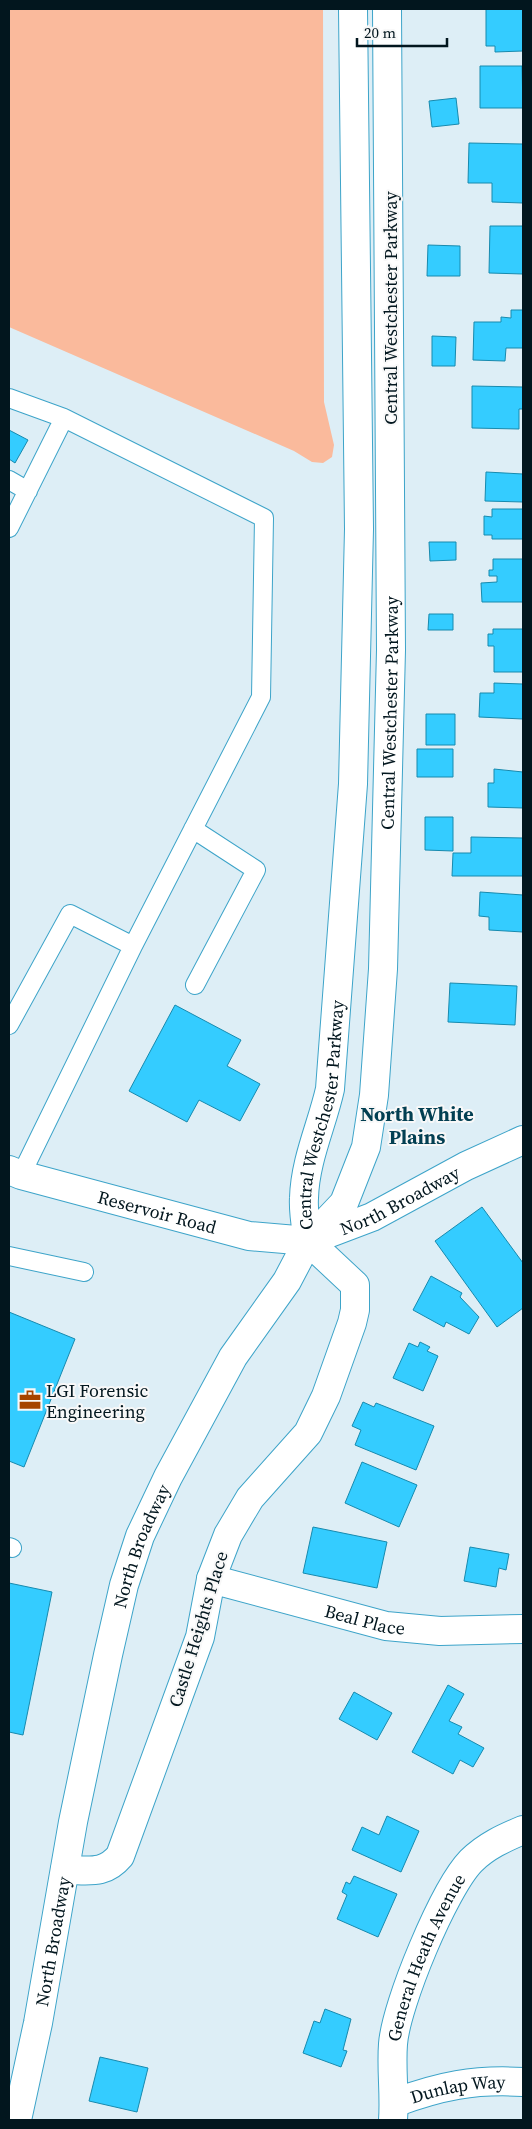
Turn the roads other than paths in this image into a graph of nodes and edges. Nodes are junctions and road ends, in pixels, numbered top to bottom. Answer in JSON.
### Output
{"nodes":[{"id":1,"x":353,"y":9,"type":"edge"},
{"id":2,"x":387,"y":9,"type":"edge"},
{"id":3,"x":9,"y":398,"type":"edge"},
{"id":4,"x":64,"y":418,"type":"junction"},
{"id":5,"x":9,"y":480,"type":"edge"},
{"id":6,"x":28,"y":491,"type":"junction"},
{"id":7,"x":9,"y":528,"type":"edge"},
{"id":8,"x":194,"y":829,"type":"junction"},
{"id":9,"x":133,"y":946,"type":"junction"},
{"id":10,"x":195,"y":985,"type":"dead end"},
{"id":11,"x":9,"y":1026,"type":"edge"},
{"id":12,"x":523,"y":1140,"type":"edge"},
{"id":13,"x":15,"y":1172,"type":"edge"},
{"id":14,"x":308,"y":1241,"type":"junction"},
{"id":15,"x":9,"y":1256,"type":"edge"},
{"id":16,"x":84,"y":1272,"type":"dead end"},
{"id":17,"x":211,"y":1579,"type":"junction"},
{"id":18,"x":523,"y":1629,"type":"edge"},
{"id":19,"x":523,"y":1830,"type":"edge"},
{"id":20,"x":65,"y":1870,"type":"junction"},
{"id":21,"x":523,"y":2082,"type":"edge"},
{"id":22,"x":394,"y":2112,"type":"edge"},
{"id":23,"x":15,"y":2119,"type":"edge"}],
"edges":[{"from":1,"to":14,"type":"main road","name":"Central Westchester Parkway"},
{"from":2,"to":14,"type":"main road","name":"Central Westchester Parkway"},
{"from":3,"to":4,"type":"lane"},
{"from":4,"to":6,"type":"lane"},
{"from":4,"to":8,"type":"lane"},
{"from":5,"to":6,"type":"lane"},
{"from":6,"to":7,"type":"lane"},
{"from":8,"to":9,"type":"lane"},
{"from":8,"to":10,"type":"lane"},
{"from":9,"to":11,"type":"lane"},
{"from":9,"to":13,"type":"lane"},
{"from":12,"to":14,"type":"main road","name":"North Broadway"},
{"from":13,"to":14,"type":"main road","name":"Reservoir Road"},
{"from":14,"to":17,"type":"main road","name":"Castle Heights Place"},
{"from":14,"to":20,"type":"main road","name":"North Broadway"},
{"from":15,"to":16,"type":"lane"},
{"from":17,"to":18,"type":"main road","name":"Beal Place"},
{"from":17,"to":20,"type":"main road","name":"Castle Heights Place"},
{"from":19,"to":22,"type":"main road","name":"General Heath Avenue"},
{"from":20,"to":23,"type":"main road","name":"North Broadway"},
{"from":21,"to":22,"type":"main road","name":"Dunlap Way"}]}
